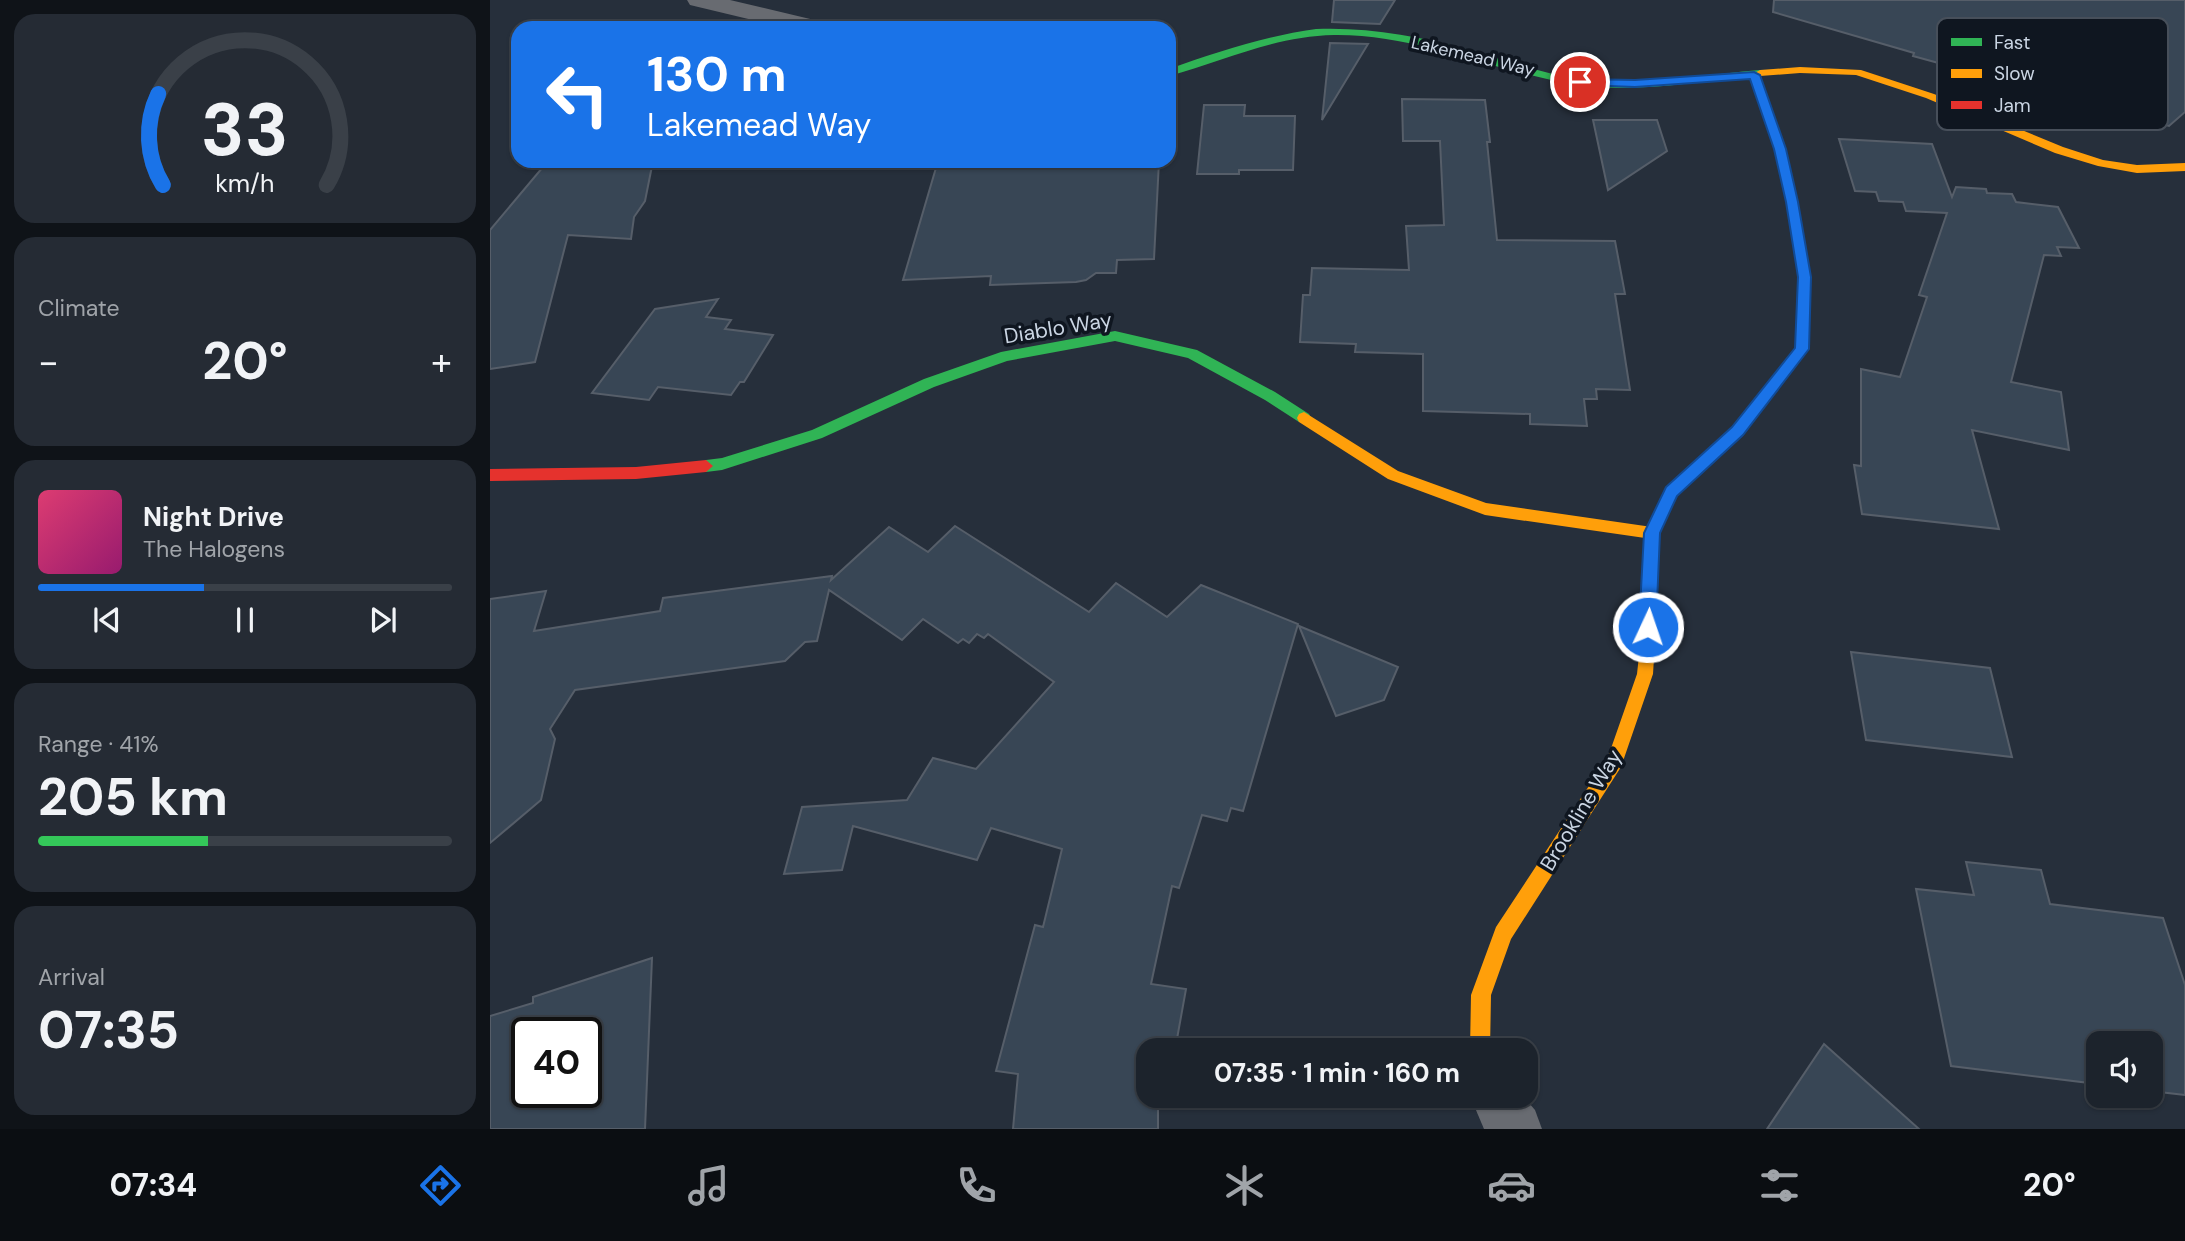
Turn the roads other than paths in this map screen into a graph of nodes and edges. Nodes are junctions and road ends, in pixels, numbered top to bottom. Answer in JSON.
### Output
{"nodes":[{"id":1,"x":699,"y":0,"type":"edge"},
{"id":2,"x":788,"y":21,"type":"edge"},
{"id":3,"x":1176,"y":70,"type":"edge"},
{"id":4,"x":1754,"y":75,"type":"junction"},
{"id":5,"x":1937,"y":99,"type":"edge"},
{"id":6,"x":2011,"y":130,"type":"edge"},
{"id":7,"x":2185,"y":167,"type":"edge"},
{"id":8,"x":490,"y":475,"type":"edge"},
{"id":9,"x":1652,"y":533,"type":"junction"},
{"id":10,"x":1480,"y":1038,"type":"edge"},
{"id":11,"x":1501,"y":1108,"type":"edge"},
{"id":12,"x":1517,"y":1129,"type":"edge"}],
"edges":[{"from":1,"to":2,"type":"street"},
{"from":3,"to":4,"type":"street","name":"Lakemead Way"},
{"from":4,"to":5,"type":"street","name":"Lakemead Way"},
{"from":4,"to":9,"type":"street","name":"Brookline Way"},
{"from":6,"to":7,"type":"street","name":"Lakemead Way"},
{"from":8,"to":9,"type":"street","name":"Diablo Way"},
{"from":9,"to":10,"type":"street","name":"Brookline Way"},
{"from":11,"to":12,"type":"street"}]}
